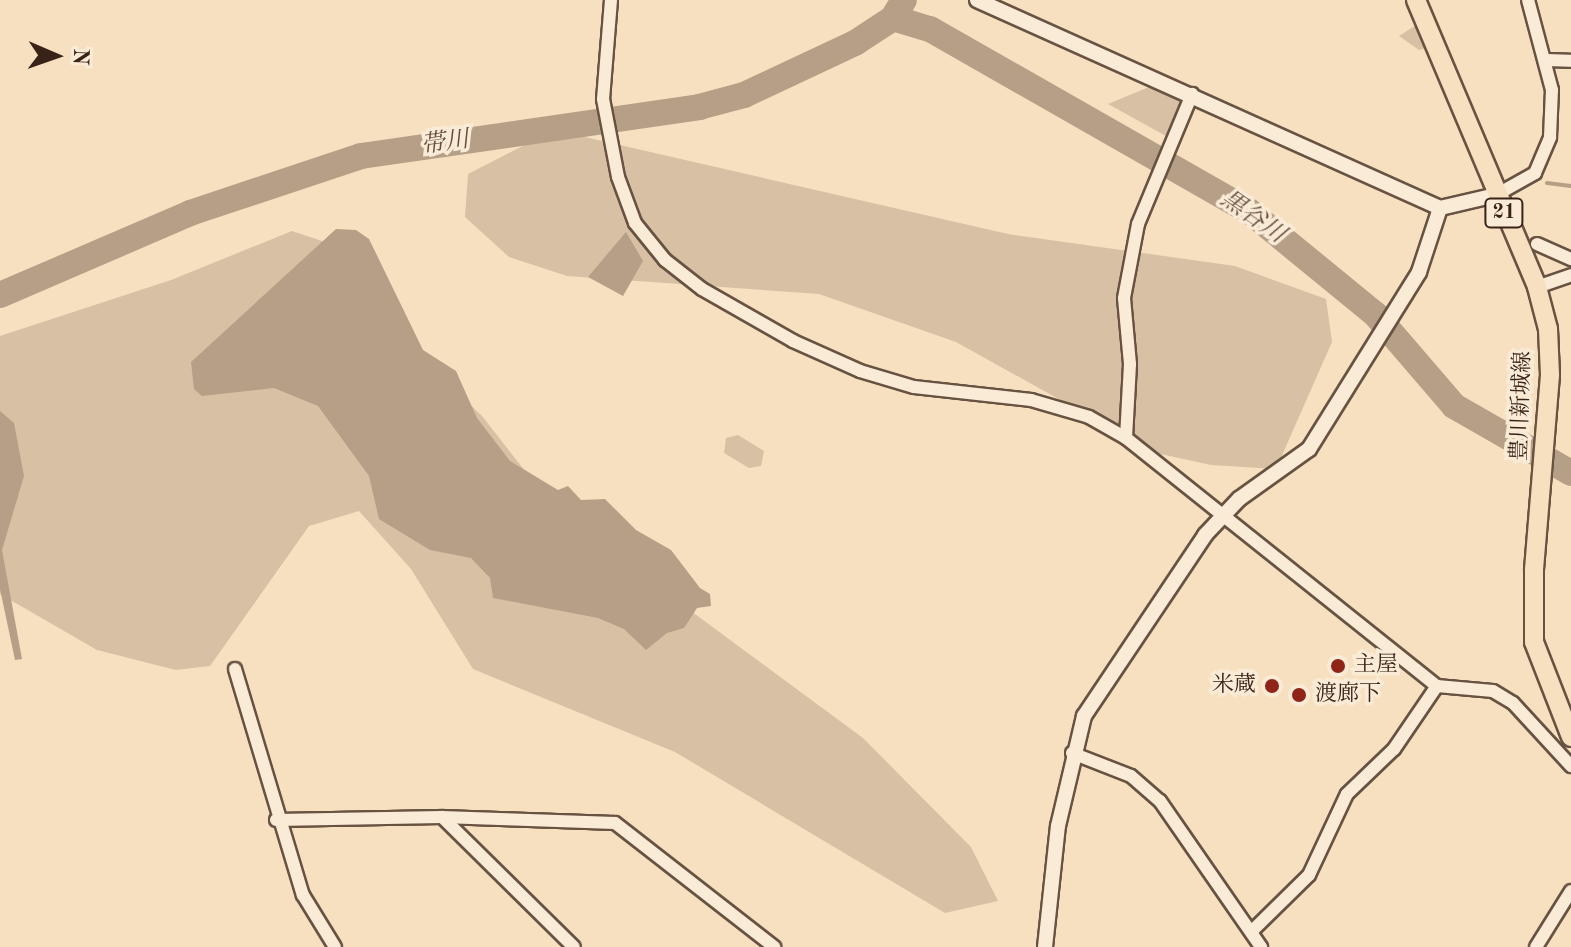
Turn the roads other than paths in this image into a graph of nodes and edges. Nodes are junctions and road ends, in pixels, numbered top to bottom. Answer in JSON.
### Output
{"nodes":[{"id":1,"x":611,"y":0,"type":"edge"},
{"id":2,"x":977,"y":0,"type":"edge"},
{"id":3,"x":1416,"y":0,"type":"edge"},
{"id":4,"x":1528,"y":0,"type":"edge"},
{"id":5,"x":1545,"y":60,"type":"junction"},
{"id":6,"x":1571,"y":61,"type":"edge"},
{"id":7,"x":1192,"y":94,"type":"junction"},
{"id":8,"x":1496,"y":195,"type":"junction"},
{"id":9,"x":1440,"y":208,"type":"junction"},
{"id":10,"x":1537,"y":244,"type":"dead end"},
{"id":11,"x":1571,"y":259,"type":"edge"},
{"id":12,"x":1571,"y":275,"type":"edge"},
{"id":13,"x":1537,"y":287,"type":"junction"},
{"id":14,"x":1126,"y":438,"type":"junction"},
{"id":15,"x":1223,"y":515,"type":"junction"},
{"id":16,"x":235,"y":669,"type":"dead end"},
{"id":17,"x":1437,"y":686,"type":"junction"},
{"id":18,"x":1570,"y":734,"type":"edge"},
{"id":19,"x":1072,"y":753,"type":"junction"},
{"id":20,"x":1571,"y":766,"type":"edge"},
{"id":21,"x":442,"y":817,"type":"junction"},
{"id":22,"x":276,"y":820,"type":"junction"},
{"id":23,"x":1571,"y":891,"type":"edge"},
{"id":24,"x":1251,"y":932,"type":"junction"},
{"id":25,"x":335,"y":947,"type":"edge"},
{"id":26,"x":574,"y":947,"type":"edge"},
{"id":27,"x":774,"y":947,"type":"edge"},
{"id":28,"x":1045,"y":947,"type":"edge"},
{"id":29,"x":1261,"y":947,"type":"edge"},
{"id":30,"x":1536,"y":947,"type":"edge"}],
"edges":[{"from":1,"to":14,"type":"street"},
{"from":2,"to":7,"type":"street"},
{"from":3,"to":8,"type":"main road","name":"豊川新城線","number":"21"},
{"from":4,"to":5,"type":"street"},
{"from":5,"to":6,"type":"street"},
{"from":5,"to":8,"type":"street"},
{"from":7,"to":9,"type":"street"},
{"from":7,"to":14,"type":"street"},
{"from":8,"to":9,"type":"street"},
{"from":8,"to":13,"type":"main road","name":"豊川新城線","number":"21"},
{"from":9,"to":15,"type":"street"},
{"from":10,"to":11,"type":"street"},
{"from":12,"to":13,"type":"street"},
{"from":13,"to":18,"type":"main road","name":"豊川新城線","number":"21"},
{"from":14,"to":15,"type":"street"},
{"from":15,"to":17,"type":"street"},
{"from":15,"to":19,"type":"street"},
{"from":16,"to":22,"type":"street"},
{"from":17,"to":20,"type":"street"},
{"from":17,"to":24,"type":"street"},
{"from":19,"to":24,"type":"street"},
{"from":19,"to":28,"type":"street"},
{"from":21,"to":22,"type":"street"},
{"from":21,"to":26,"type":"street"},
{"from":21,"to":27,"type":"street"},
{"from":22,"to":25,"type":"street"},
{"from":23,"to":30,"type":"street"},
{"from":24,"to":29,"type":"street"}]}
